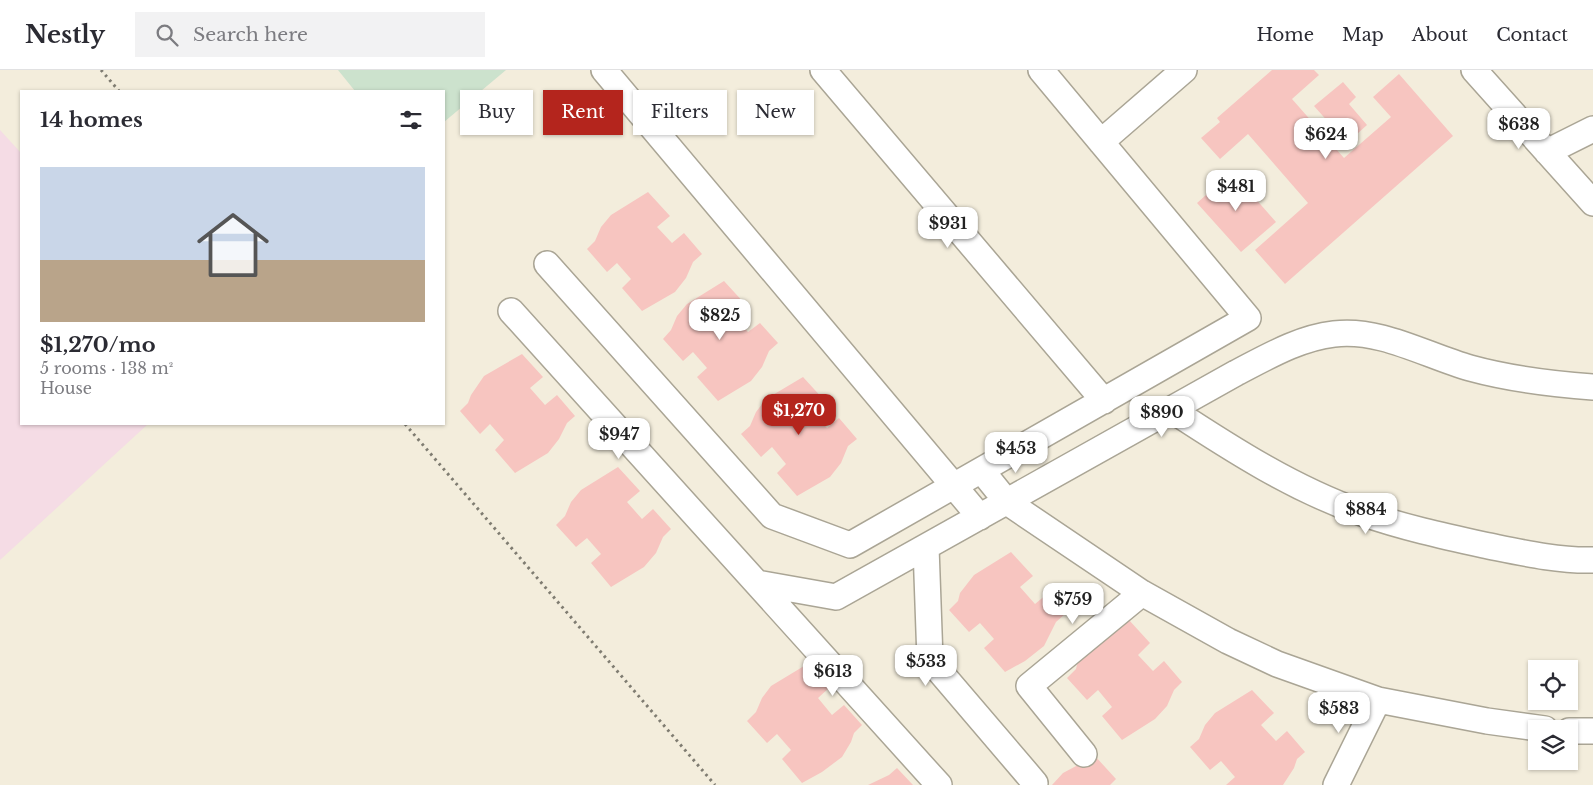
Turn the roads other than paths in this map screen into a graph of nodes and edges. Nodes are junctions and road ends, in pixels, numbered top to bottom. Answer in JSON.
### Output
{"nodes":[{"id":1,"x":604,"y":70,"type":"edge"},
{"id":2,"x":823,"y":70,"type":"edge"},
{"id":3,"x":1041,"y":70,"type":"edge"},
{"id":4,"x":1184,"y":70,"type":"edge"},
{"id":5,"x":1474,"y":70,"type":"edge"},
{"id":6,"x":1593,"y":129,"type":"edge"},
{"id":7,"x":1101,"y":142,"type":"junction"},
{"id":8,"x":1547,"y":152,"type":"junction"},
{"id":9,"x":1592,"y":202,"type":"edge"},
{"id":10,"x":547,"y":264,"type":"dead end"},
{"id":11,"x":510,"y":311,"type":"dead end"},
{"id":12,"x":1593,"y":387,"type":"edge"},
{"id":13,"x":1104,"y":401,"type":"junction"},
{"id":14,"x":1172,"y":410,"type":"junction"},
{"id":15,"x":982,"y":471,"type":"junction"},
{"id":16,"x":953,"y":487,"type":"junction"},
{"id":17,"x":1007,"y":502,"type":"junction"},
{"id":18,"x":980,"y":517,"type":"junction"},
{"id":19,"x":926,"y":547,"type":"junction"},
{"id":20,"x":1593,"y":560,"type":"edge"},
{"id":21,"x":757,"y":583,"type":"junction"},
{"id":22,"x":1142,"y":593,"type":"junction"},
{"id":23,"x":1378,"y":700,"type":"junction"},
{"id":24,"x":1528,"y":727,"type":"edge"},
{"id":25,"x":1578,"y":731,"type":"edge"},
{"id":26,"x":1593,"y":731,"type":"edge"},
{"id":27,"x":1084,"y":754,"type":"dead end"},
{"id":28,"x":1035,"y":783,"type":"dead end"},
{"id":29,"x":939,"y":785,"type":"edge"},
{"id":30,"x":1336,"y":785,"type":"edge"}],
"edges":[{"from":1,"to":16,"type":"street"},
{"from":2,"to":13,"type":"street"},
{"from":3,"to":7,"type":"street"},
{"from":4,"to":7,"type":"street"},
{"from":5,"to":8,"type":"street"},
{"from":6,"to":8,"type":"street"},
{"from":7,"to":13,"type":"street"},
{"from":8,"to":9,"type":"street"},
{"from":10,"to":16,"type":"street"},
{"from":11,"to":21,"type":"street"},
{"from":12,"to":14,"type":"street"},
{"from":13,"to":15,"type":"street"},
{"from":14,"to":17,"type":"street"},
{"from":14,"to":20,"type":"street"},
{"from":15,"to":16,"type":"street"},
{"from":15,"to":17,"type":"street"},
{"from":16,"to":18,"type":"street"},
{"from":17,"to":18,"type":"street"},
{"from":17,"to":22,"type":"street"},
{"from":18,"to":19,"type":"street"},
{"from":19,"to":21,"type":"street"},
{"from":19,"to":28,"type":"street"},
{"from":21,"to":29,"type":"street"},
{"from":22,"to":23,"type":"street"},
{"from":22,"to":27,"type":"street"},
{"from":23,"to":24,"type":"street"},
{"from":23,"to":30,"type":"street"},
{"from":25,"to":26,"type":"street"}]}
